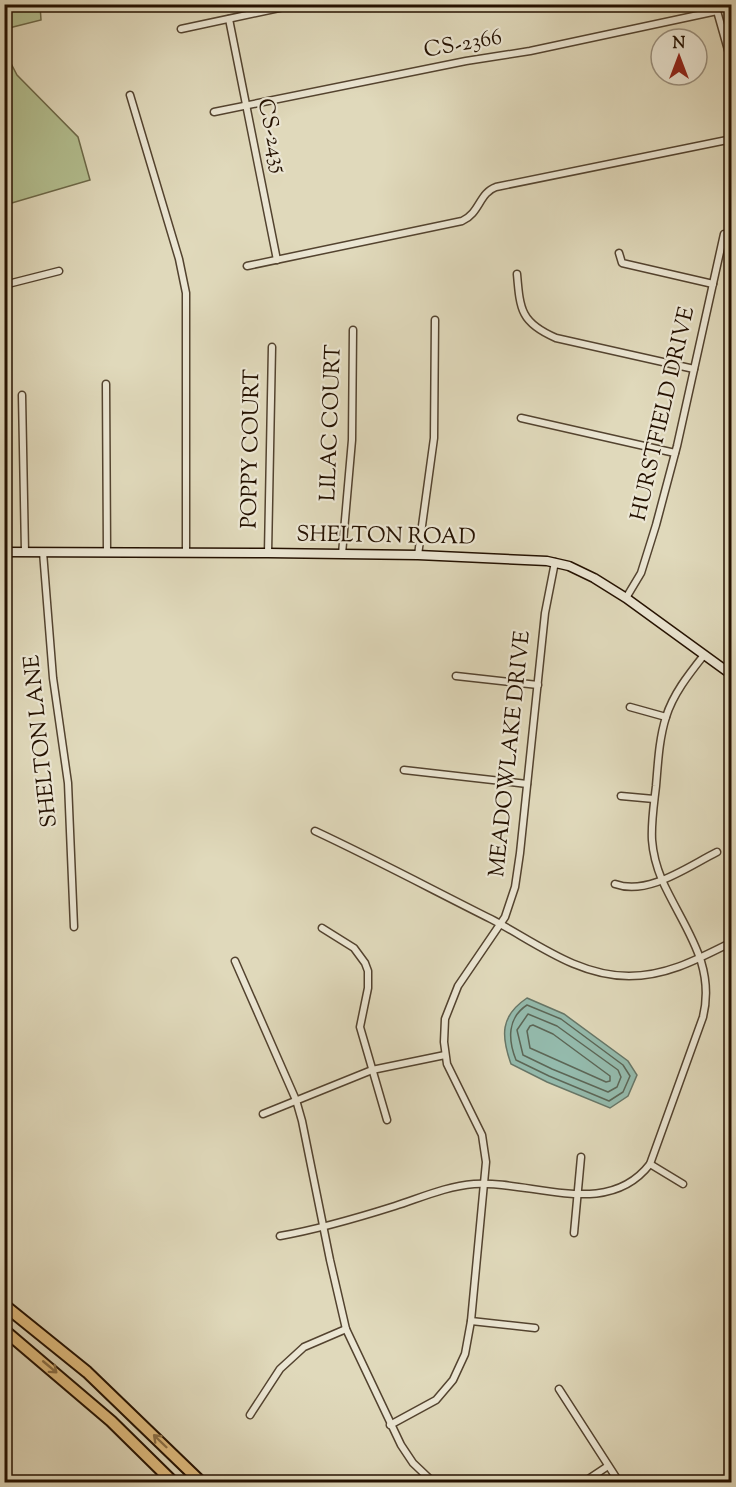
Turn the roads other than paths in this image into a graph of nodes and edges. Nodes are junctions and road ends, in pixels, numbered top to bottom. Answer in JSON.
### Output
{"nodes":[{"id":1,"x":298,"y":4,"type":"edge"},
{"id":2,"x":716,"y":8,"type":"edge"},
{"id":3,"x":229,"y":19,"type":"junction"},
{"id":4,"x":181,"y":29,"type":"dead end"},
{"id":5,"x":732,"y":64,"type":"edge"},
{"id":6,"x":130,"y":95,"type":"dead end"},
{"id":7,"x":246,"y":105,"type":"junction"},
{"id":8,"x":214,"y":112,"type":"dead end"},
{"id":9,"x":732,"y":139,"type":"edge"},
{"id":10,"x":724,"y":234,"type":"dead end"},
{"id":11,"x":619,"y":253,"type":"dead end"},
{"id":12,"x":277,"y":260,"type":"junction"},
{"id":13,"x":247,"y":266,"type":"dead end"},
{"id":14,"x":59,"y":272,"type":"dead end"},
{"id":15,"x":516,"y":274,"type":"dead end"},
{"id":16,"x":713,"y":284,"type":"junction"},
{"id":17,"x":4,"y":285,"type":"edge"},
{"id":18,"x":435,"y":320,"type":"dead end"},
{"id":19,"x":353,"y":330,"type":"dead end"},
{"id":20,"x":272,"y":347,"type":"dead end"},
{"id":21,"x":694,"y":369,"type":"junction"},
{"id":22,"x":106,"y":384,"type":"dead end"},
{"id":23,"x":22,"y":395,"type":"dead end"},
{"id":24,"x":521,"y":418,"type":"dead end"},
{"id":25,"x":675,"y":453,"type":"junction"},
{"id":26,"x":107,"y":551,"type":"junction"},
{"id":27,"x":4,"y":552,"type":"edge"},
{"id":28,"x":24,"y":552,"type":"junction"},
{"id":29,"x":44,"y":552,"type":"junction"},
{"id":30,"x":186,"y":552,"type":"junction"},
{"id":31,"x":268,"y":552,"type":"junction"},
{"id":32,"x":342,"y":554,"type":"junction"},
{"id":33,"x":418,"y":555,"type":"junction"},
{"id":34,"x":555,"y":562,"type":"junction"},
{"id":35,"x":626,"y":598,"type":"junction"},
{"id":36,"x":704,"y":655,"type":"junction"},
{"id":37,"x":732,"y":675,"type":"edge"},
{"id":38,"x":456,"y":676,"type":"dead end"},
{"id":39,"x":538,"y":685,"type":"junction"},
{"id":40,"x":630,"y":707,"type":"dead end"},
{"id":41,"x":666,"y":717,"type":"junction"},
{"id":42,"x":404,"y":770,"type":"dead end"},
{"id":43,"x":527,"y":784,"type":"junction"},
{"id":44,"x":621,"y":796,"type":"dead end"},
{"id":45,"x":654,"y":799,"type":"junction"},
{"id":46,"x":315,"y":831,"type":"dead end"},
{"id":47,"x":717,"y":852,"type":"dead end"},
{"id":48,"x":662,"y":879,"type":"junction"},
{"id":49,"x":615,"y":884,"type":"dead end"},
{"id":50,"x":500,"y":924,"type":"junction"},
{"id":51,"x":74,"y":927,"type":"dead end"},
{"id":52,"x":322,"y":928,"type":"dead end"},
{"id":53,"x":732,"y":942,"type":"edge"},
{"id":54,"x":701,"y":958,"type":"junction"},
{"id":55,"x":235,"y":961,"type":"dead end"},
{"id":56,"x":445,"y":1055,"type":"junction"},
{"id":57,"x":372,"y":1070,"type":"junction"},
{"id":58,"x":296,"y":1100,"type":"junction"},
{"id":59,"x":263,"y":1114,"type":"dead end"},
{"id":60,"x":387,"y":1120,"type":"dead end"},
{"id":61,"x":581,"y":1157,"type":"dead end"},
{"id":62,"x":650,"y":1164,"type":"junction"},
{"id":63,"x":485,"y":1184,"type":"junction"},
{"id":64,"x":683,"y":1184,"type":"dead end"},
{"id":65,"x":578,"y":1194,"type":"junction"},
{"id":66,"x":324,"y":1228,"type":"junction"},
{"id":67,"x":574,"y":1233,"type":"dead end"},
{"id":68,"x":280,"y":1236,"type":"dead end"},
{"id":69,"x":4,"y":1305,"type":"edge"},
{"id":70,"x":471,"y":1321,"type":"junction"},
{"id":71,"x":536,"y":1328,"type":"dead end"},
{"id":72,"x":346,"y":1329,"type":"junction"},
{"id":73,"x":4,"y":1330,"type":"edge"},
{"id":74,"x":559,"y":1389,"type":"dead end"},
{"id":75,"x":250,"y":1415,"type":"dead end"},
{"id":76,"x":390,"y":1425,"type":"junction"},
{"id":77,"x":608,"y":1466,"type":"junction"},
{"id":78,"x":173,"y":1482,"type":"edge"},
{"id":79,"x":201,"y":1482,"type":"edge"},
{"id":80,"x":433,"y":1482,"type":"edge"},
{"id":81,"x":584,"y":1482,"type":"edge"},
{"id":82,"x":619,"y":1482,"type":"edge"}],
"edges":[{"from":1,"to":3,"type":"street"},
{"from":2,"to":5,"type":"street"},
{"from":2,"to":7,"type":"street","name":"CS-2366"},
{"from":3,"to":4,"type":"street"},
{"from":3,"to":7,"type":"street","name":"CS-2435"},
{"from":6,"to":30,"type":"street"},
{"from":7,"to":8,"type":"street","name":"CS-2366"},
{"from":7,"to":12,"type":"street","name":"CS-2435"},
{"from":9,"to":12,"type":"street"},
{"from":10,"to":16,"type":"street","name":"HURSTFIELD DRIVE"},
{"from":11,"to":16,"type":"street"},
{"from":12,"to":13,"type":"street"},
{"from":14,"to":17,"type":"street"},
{"from":15,"to":21,"type":"street"},
{"from":16,"to":21,"type":"street","name":"HURSTFIELD DRIVE"},
{"from":18,"to":33,"type":"street"},
{"from":19,"to":32,"type":"street","name":"LILAC COURT"},
{"from":20,"to":31,"type":"street","name":"POPPY COURT"},
{"from":21,"to":25,"type":"street","name":"HURSTFIELD DRIVE"},
{"from":22,"to":26,"type":"street"},
{"from":23,"to":28,"type":"street"},
{"from":24,"to":25,"type":"street"},
{"from":25,"to":35,"type":"street","name":"HURSTFIELD DRIVE"},
{"from":26,"to":29,"type":"street","name":"SHELTON ROAD"},
{"from":26,"to":30,"type":"street","name":"SHELTON ROAD"},
{"from":27,"to":28,"type":"street","name":"SHELTON ROAD"},
{"from":28,"to":29,"type":"street","name":"SHELTON ROAD"},
{"from":29,"to":51,"type":"street","name":"SHELTON LANE"},
{"from":30,"to":31,"type":"street","name":"SHELTON ROAD"},
{"from":31,"to":32,"type":"street","name":"SHELTON ROAD"},
{"from":32,"to":33,"type":"street","name":"SHELTON ROAD"},
{"from":33,"to":34,"type":"street","name":"SHELTON ROAD"},
{"from":34,"to":35,"type":"street","name":"SHELTON ROAD"},
{"from":34,"to":39,"type":"street","name":"MEADOWLAKE DRIVE"},
{"from":35,"to":36,"type":"street","name":"SHELTON ROAD"},
{"from":36,"to":37,"type":"street","name":"SHELTON ROAD"},
{"from":36,"to":41,"type":"street"},
{"from":38,"to":39,"type":"street"},
{"from":39,"to":43,"type":"street","name":"MEADOWLAKE DRIVE"},
{"from":40,"to":41,"type":"street"},
{"from":41,"to":45,"type":"street"},
{"from":42,"to":43,"type":"street"},
{"from":43,"to":50,"type":"street","name":"MEADOWLAKE DRIVE"},
{"from":44,"to":45,"type":"street"},
{"from":45,"to":48,"type":"street"},
{"from":46,"to":50,"type":"street"},
{"from":47,"to":48,"type":"street"},
{"from":48,"to":49,"type":"street"},
{"from":48,"to":54,"type":"street"},
{"from":50,"to":54,"type":"street"},
{"from":50,"to":56,"type":"street","name":"MEADOWLAKE DRIVE"},
{"from":52,"to":57,"type":"street"},
{"from":53,"to":54,"type":"street"},
{"from":54,"to":62,"type":"street"},
{"from":55,"to":58,"type":"street"},
{"from":56,"to":57,"type":"street"},
{"from":56,"to":63,"type":"street","name":"MEADOWLAKE DRIVE"},
{"from":57,"to":58,"type":"street"},
{"from":57,"to":60,"type":"street"},
{"from":58,"to":59,"type":"street"},
{"from":58,"to":66,"type":"street"},
{"from":61,"to":65,"type":"street"},
{"from":62,"to":64,"type":"street"},
{"from":62,"to":65,"type":"street"},
{"from":63,"to":65,"type":"street"},
{"from":63,"to":66,"type":"street"},
{"from":63,"to":70,"type":"street","name":"MEADOWLAKE DRIVE"},
{"from":65,"to":67,"type":"street"},
{"from":66,"to":68,"type":"street"},
{"from":66,"to":72,"type":"street"},
{"from":79,"to":69,"type":"highway","one_way":true},
{"from":70,"to":71,"type":"street"},
{"from":70,"to":76,"type":"street","name":"MEADOWLAKE DRIVE"},
{"from":72,"to":75,"type":"street"},
{"from":72,"to":76,"type":"street"},
{"from":73,"to":78,"type":"highway","one_way":true},
{"from":74,"to":77,"type":"street"},
{"from":76,"to":80,"type":"street"},
{"from":77,"to":81,"type":"street"},
{"from":77,"to":82,"type":"street"}]}
